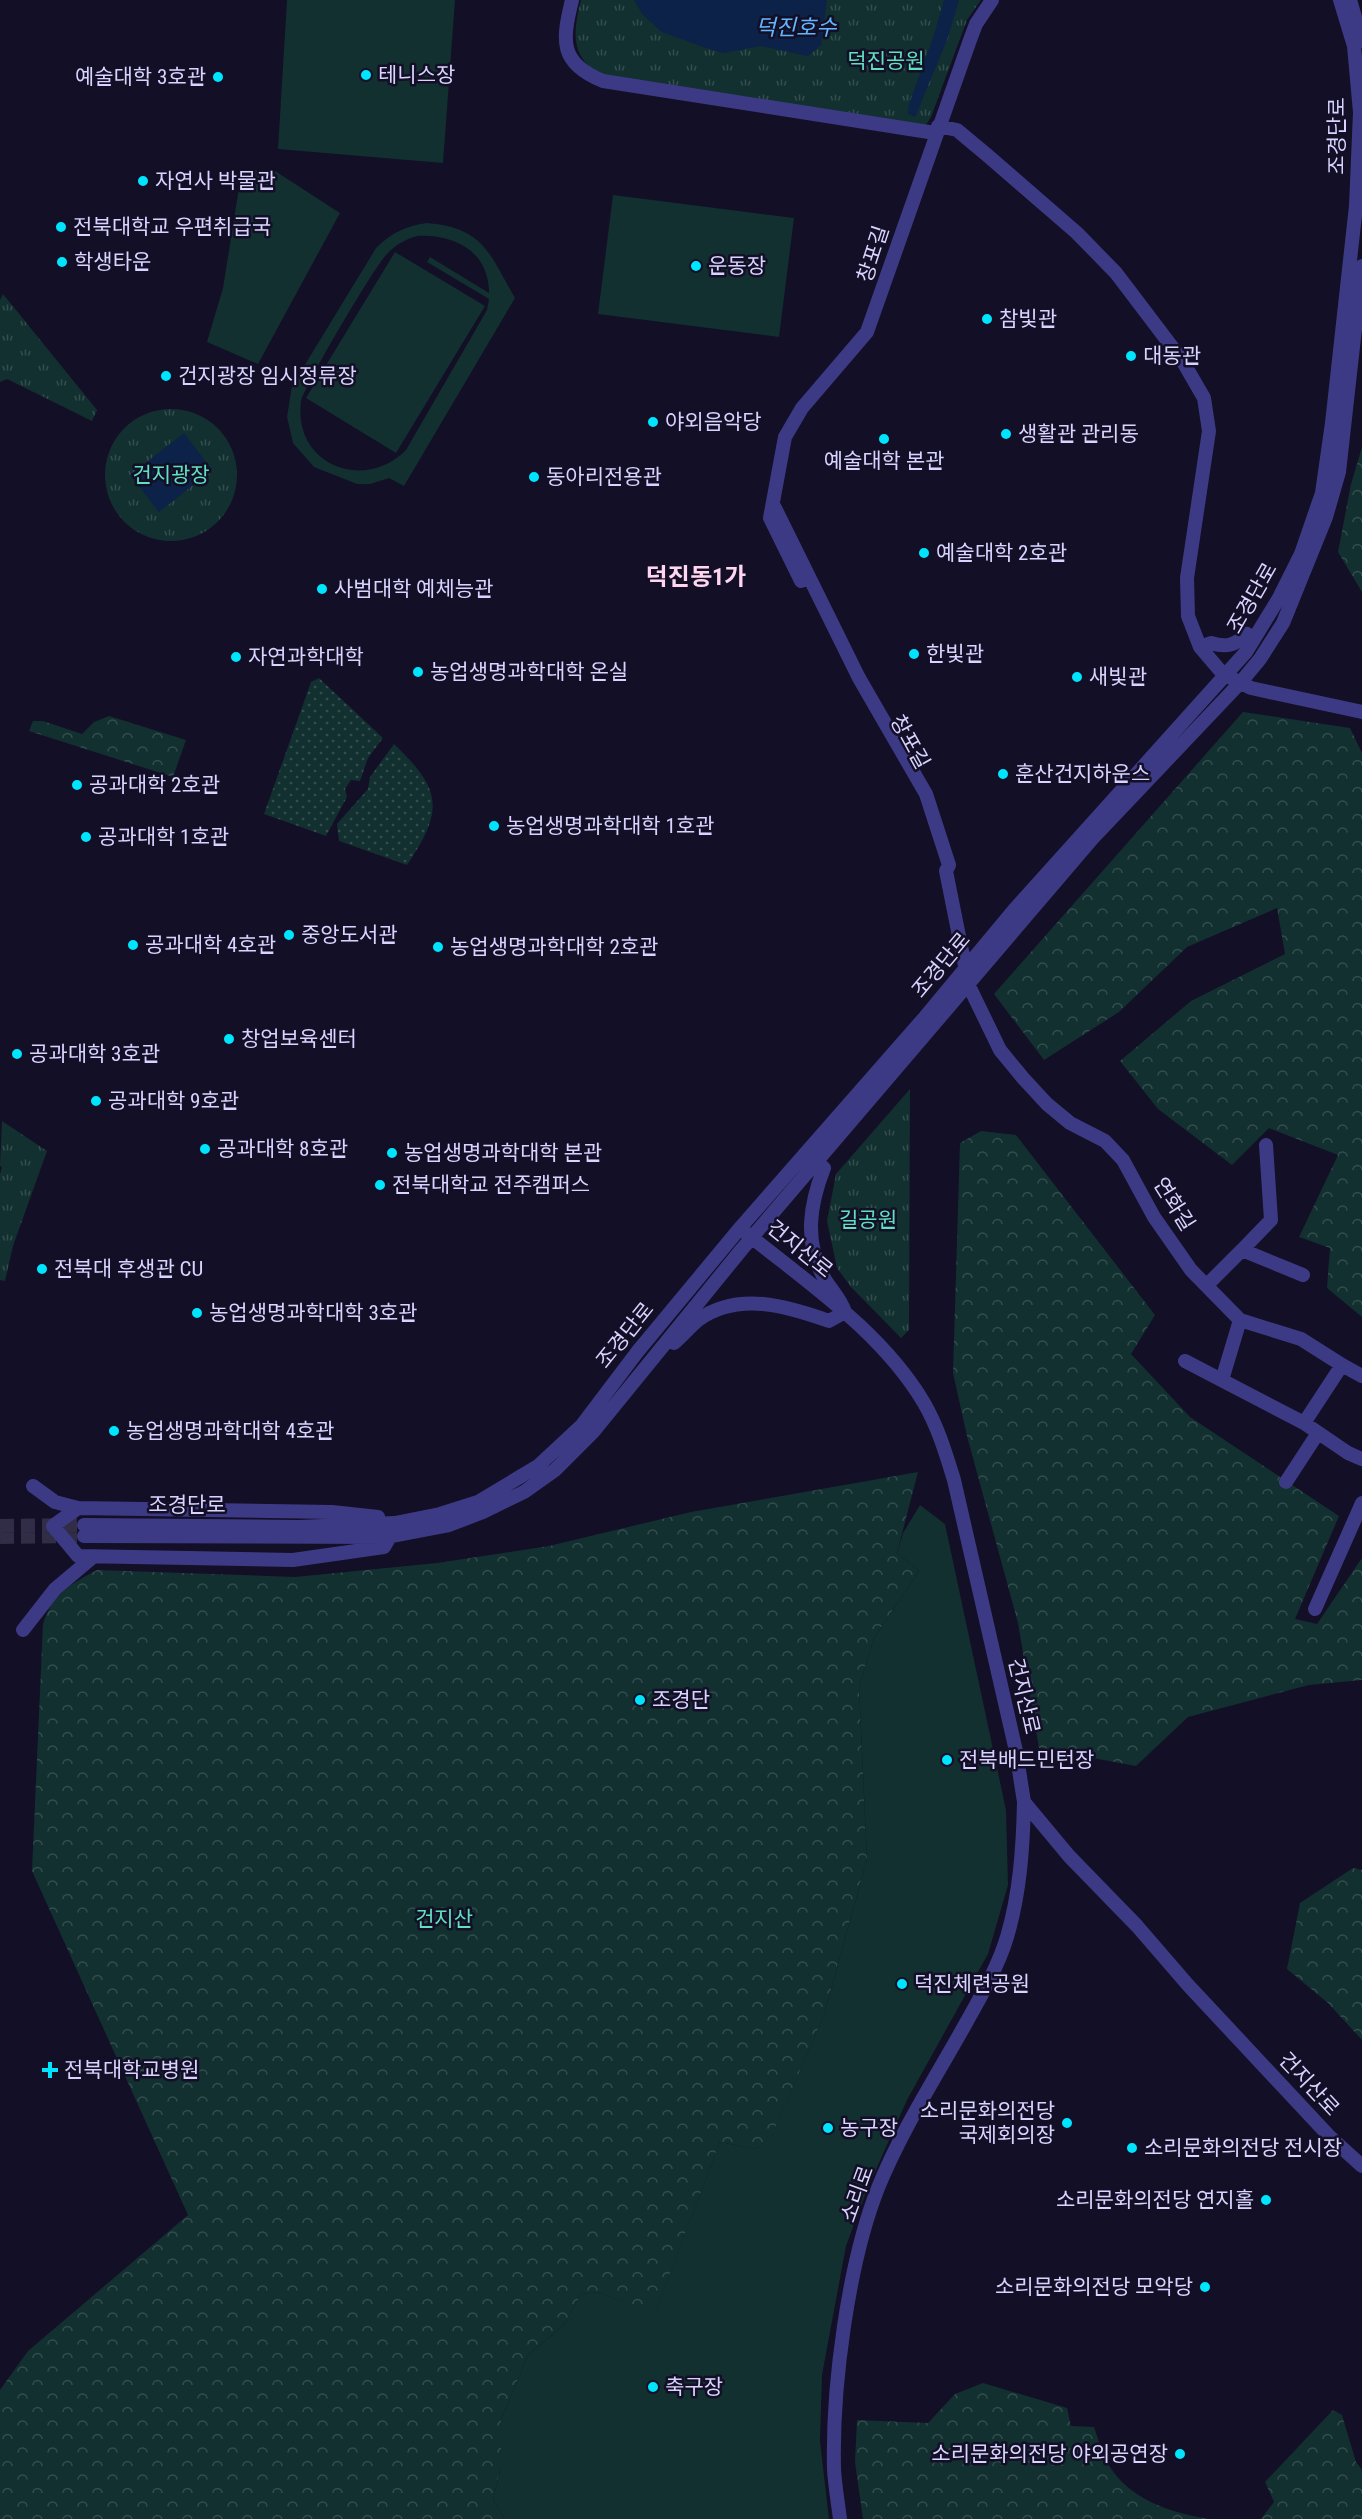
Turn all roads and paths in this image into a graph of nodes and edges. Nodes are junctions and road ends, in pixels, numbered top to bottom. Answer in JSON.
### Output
{"nodes":[{"id":1,"x":572,"y":0,"type":"edge"},
{"id":2,"x":992,"y":0,"type":"edge"},
{"id":3,"x":1340,"y":0,"type":"edge"},
{"id":4,"x":1350,"y":0,"type":"edge"},
{"id":5,"x":1362,"y":41,"type":"edge"},
{"id":6,"x":936,"y":130,"type":"junction"},
{"id":7,"x":1362,"y":266,"type":"edge"},
{"id":8,"x":1254,"y":638,"type":"junction"},
{"id":9,"x":1200,"y":647,"type":"junction"},
{"id":10,"x":1223,"y":674,"type":"junction"},
{"id":11,"x":1240,"y":683,"type":"junction"},
{"id":12,"x":1362,"y":712,"type":"edge"},
{"id":13,"x":964,"y":972,"type":"junction"},
{"id":14,"x":969,"y":986,"type":"junction"},
{"id":15,"x":1266,"y":1145,"type":"dead end"},
{"id":16,"x":817,"y":1162,"type":"junction"},
{"id":17,"x":740,"y":1228,"type":"junction"},
{"id":18,"x":752,"y":1237,"type":"junction"},
{"id":19,"x":1242,"y":1250,"type":"junction"},
{"id":20,"x":1303,"y":1275,"type":"dead end"},
{"id":21,"x":1207,"y":1284,"type":"junction"},
{"id":22,"x":845,"y":1312,"type":"junction"},
{"id":23,"x":1240,"y":1320,"type":"junction"},
{"id":24,"x":651,"y":1361,"type":"junction"},
{"id":25,"x":1185,"y":1361,"type":"dead end"},
{"id":26,"x":1342,"y":1365,"type":"junction"},
{"id":27,"x":1362,"y":1376,"type":"edge"},
{"id":28,"x":1222,"y":1380,"type":"junction"},
{"id":29,"x":1304,"y":1423,"type":"junction"},
{"id":30,"x":1318,"y":1433,"type":"junction"},
{"id":31,"x":1362,"y":1459,"type":"edge"},
{"id":32,"x":1286,"y":1482,"type":"dead end"},
{"id":33,"x":33,"y":1486,"type":"dead end"},
{"id":34,"x":1362,"y":1503,"type":"edge"},
{"id":35,"x":78,"y":1508,"type":"junction"},
{"id":36,"x":393,"y":1529,"type":"junction"},
{"id":37,"x":84,"y":1531,"type":"tunnel mouth"},
{"id":38,"x":93,"y":1557,"type":"junction"},
{"id":39,"x":1315,"y":1609,"type":"dead end"},
{"id":40,"x":23,"y":1630,"type":"dead end"},
{"id":41,"x":1024,"y":1802,"type":"junction"},
{"id":42,"x":1362,"y":2166,"type":"edge"},
{"id":43,"x":840,"y":2519,"type":"edge"}],
"edges":[{"from":1,"to":6,"type":"street"},
{"from":2,"to":6,"type":"street","name":"창포길"},
{"from":3,"to":8,"type":"street","name":"조경단로"},
{"from":4,"to":5,"type":"street"},
{"from":6,"to":9,"type":"street"},
{"from":6,"to":13,"type":"street","name":"창포길"},
{"from":7,"to":11,"type":"street","name":"조경단로"},
{"from":8,"to":9,"type":"street"},
{"from":8,"to":10,"type":"street","name":"조경단로"},
{"from":9,"to":10,"type":"street"},
{"from":10,"to":11,"type":"street"},
{"from":10,"to":13,"type":"street","name":"조경단로"},
{"from":11,"to":12,"type":"street"},
{"from":11,"to":14,"type":"street","name":"조경단로"},
{"from":13,"to":14,"type":"street","name":"연화길"},
{"from":13,"to":17,"type":"street","name":"조경단로"},
{"from":14,"to":16,"type":"street","name":"조경단로"},
{"from":14,"to":21,"type":"street","name":"연화길"},
{"from":15,"to":19,"type":"street"},
{"from":16,"to":18,"type":"street","name":"조경단로"},
{"from":16,"to":22,"type":"street"},
{"from":17,"to":18,"type":"street","name":"건지산로"},
{"from":17,"to":36,"type":"street","name":"조경단로"},
{"from":18,"to":22,"type":"street","name":"건지산로"},
{"from":18,"to":24,"type":"street","name":"조경단로"},
{"from":19,"to":20,"type":"street"},
{"from":19,"to":21,"type":"street"},
{"from":21,"to":23,"type":"street","name":"연화길"},
{"from":22,"to":24,"type":"street"},
{"from":22,"to":41,"type":"street","name":"건지산로"},
{"from":23,"to":26,"type":"street"},
{"from":23,"to":28,"type":"street"},
{"from":24,"to":36,"type":"street","name":"조경단로"},
{"from":25,"to":28,"type":"street"},
{"from":26,"to":27,"type":"street"},
{"from":26,"to":29,"type":"street"},
{"from":28,"to":29,"type":"street"},
{"from":29,"to":30,"type":"street"},
{"from":30,"to":31,"type":"street"},
{"from":30,"to":32,"type":"street"},
{"from":33,"to":35,"type":"street"},
{"from":34,"to":39,"type":"street"},
{"from":35,"to":36,"type":"street"},
{"from":35,"to":38,"type":"street"},
{"from":36,"to":37,"type":"street","name":"조경단로"},
{"from":36,"to":38,"type":"street"},
{"from":38,"to":40,"type":"street"},
{"from":41,"to":42,"type":"street","name":"건지산로"},
{"from":41,"to":43,"type":"street","name":"소리로"}]}
